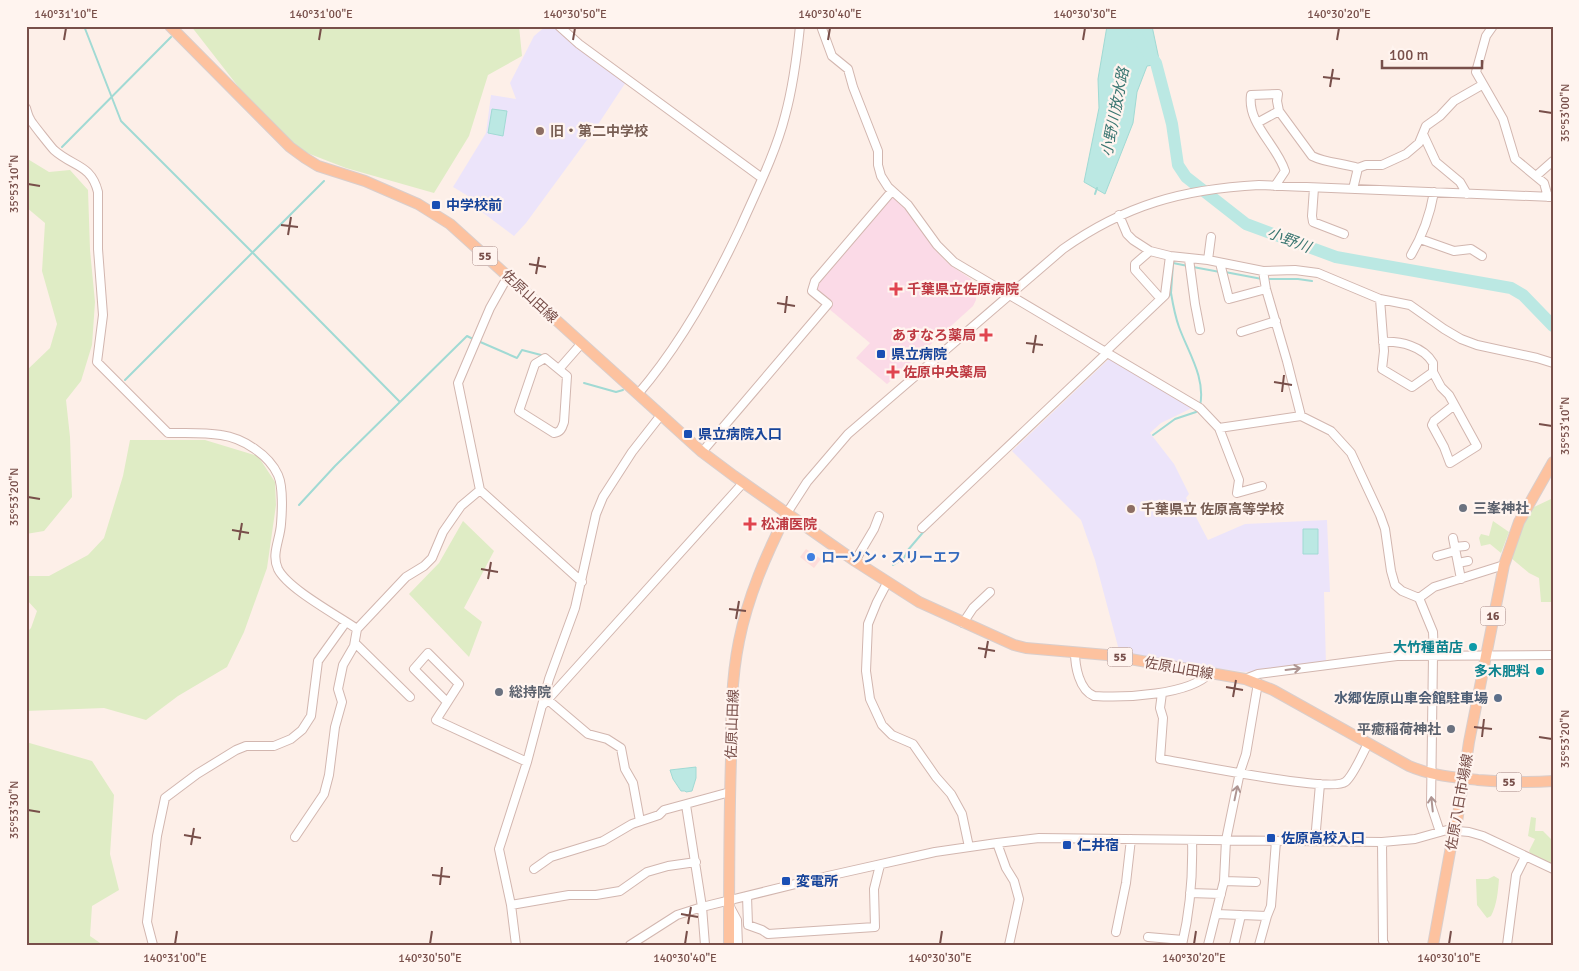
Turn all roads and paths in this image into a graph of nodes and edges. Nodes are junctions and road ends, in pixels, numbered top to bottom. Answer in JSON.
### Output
{"nodes":[{"id":1,"x":170,"y":26,"type":"edge"},
{"id":2,"x":559,"y":26,"type":"edge"},
{"id":3,"x":800,"y":26,"type":"edge"},
{"id":4,"x":821,"y":26,"type":"edge"},
{"id":5,"x":1488,"y":28,"type":"edge"},
{"id":6,"x":1482,"y":85,"type":"junction"},
{"id":7,"x":26,"y":108,"type":"edge"},
{"id":8,"x":1279,"y":111,"type":"junction"},
{"id":9,"x":1257,"y":123,"type":"junction"},
{"id":10,"x":1424,"y":134,"type":"junction"},
{"id":11,"x":1553,"y":161,"type":"edge"},
{"id":12,"x":1358,"y":168,"type":"junction"},
{"id":13,"x":1536,"y":176,"type":"junction"},
{"id":14,"x":762,"y":178,"type":"junction"},
{"id":15,"x":1275,"y":186,"type":"junction"},
{"id":16,"x":1314,"y":188,"type":"junction"},
{"id":17,"x":1353,"y":189,"type":"junction"},
{"id":18,"x":892,"y":191,"type":"junction"},
{"id":19,"x":1434,"y":192,"type":"junction"},
{"id":20,"x":1467,"y":194,"type":"junction"},
{"id":21,"x":1550,"y":197,"type":"edge"},
{"id":22,"x":1119,"y":215,"type":"junction"},
{"id":23,"x":1344,"y":234,"type":"dead end"},
{"id":24,"x":1210,"y":237,"type":"dead end"},
{"id":25,"x":1420,"y":239,"type":"junction"},
{"id":26,"x":1150,"y":251,"type":"junction"},
{"id":27,"x":1411,"y":255,"type":"dead end"},
{"id":28,"x":1170,"y":256,"type":"junction"},
{"id":29,"x":1482,"y":256,"type":"dead end"},
{"id":30,"x":1189,"y":259,"type":"junction"},
{"id":31,"x":1208,"y":260,"type":"junction"},
{"id":32,"x":1220,"y":263,"type":"junction"},
{"id":33,"x":508,"y":276,"type":"junction"},
{"id":34,"x":1264,"y":276,"type":"junction"},
{"id":35,"x":1266,"y":289,"type":"junction"},
{"id":36,"x":1008,"y":295,"type":"junction"},
{"id":37,"x":1161,"y":299,"type":"junction"},
{"id":38,"x":1380,"y":299,"type":"junction"},
{"id":39,"x":1276,"y":321,"type":"junction"},
{"id":40,"x":1200,"y":330,"type":"dead end"},
{"id":41,"x":1241,"y":332,"type":"dead end"},
{"id":42,"x":1383,"y":342,"type":"junction"},
{"id":43,"x":581,"y":344,"type":"junction"},
{"id":44,"x":1107,"y":353,"type":"junction"},
{"id":45,"x":1553,"y":364,"type":"edge"},
{"id":46,"x":559,"y":369,"type":"junction"},
{"id":47,"x":1433,"y":372,"type":"junction"},
{"id":48,"x":638,"y":394,"type":"junction"},
{"id":49,"x":1453,"y":406,"type":"junction"},
{"id":50,"x":661,"y":415,"type":"junction"},
{"id":51,"x":1300,"y":416,"type":"junction"},
{"id":52,"x":1220,"y":428,"type":"junction"},
{"id":53,"x":702,"y":452,"type":"junction"},
{"id":54,"x":1553,"y":462,"type":"edge"},
{"id":55,"x":743,"y":483,"type":"junction"},
{"id":56,"x":1262,"y":486,"type":"dead end"},
{"id":57,"x":480,"y":490,"type":"junction"},
{"id":58,"x":787,"y":514,"type":"junction"},
{"id":59,"x":879,"y":516,"type":"dead end"},
{"id":60,"x":922,"y":528,"type":"dead end"},
{"id":61,"x":1453,"y":538,"type":"dead end"},
{"id":62,"x":1465,"y":546,"type":"dead end"},
{"id":63,"x":1455,"y":549,"type":"junction"},
{"id":64,"x":1438,"y":556,"type":"dead end"},
{"id":65,"x":855,"y":561,"type":"junction"},
{"id":66,"x":1468,"y":561,"type":"dead end"},
{"id":67,"x":1458,"y":562,"type":"junction"},
{"id":68,"x":1504,"y":565,"type":"junction"},
{"id":69,"x":1461,"y":579,"type":"junction"},
{"id":70,"x":582,"y":582,"type":"junction"},
{"id":71,"x":887,"y":583,"type":"junction"},
{"id":72,"x":990,"y":592,"type":"dead end"},
{"id":73,"x":1419,"y":598,"type":"junction"},
{"id":74,"x":346,"y":622,"type":"junction"},
{"id":75,"x":963,"y":623,"type":"junction"},
{"id":76,"x":356,"y":628,"type":"junction"},
{"id":77,"x":355,"y":643,"type":"junction"},
{"id":78,"x":1075,"y":652,"type":"junction"},
{"id":79,"x":1433,"y":655,"type":"junction"},
{"id":80,"x":1486,"y":655,"type":"junction"},
{"id":81,"x":1553,"y":655,"type":"edge"},
{"id":82,"x":1210,"y":673,"type":"junction"},
{"id":83,"x":1245,"y":679,"type":"junction"},
{"id":84,"x":1258,"y":683,"type":"junction"},
{"id":85,"x":1162,"y":693,"type":"junction"},
{"id":86,"x":410,"y":697,"type":"dead end"},
{"id":87,"x":548,"y":700,"type":"junction"},
{"id":88,"x":447,"y":702,"type":"junction"},
{"id":89,"x":541,"y":708,"type":"junction"},
{"id":90,"x":1368,"y":743,"type":"junction"},
{"id":91,"x":527,"y":762,"type":"junction"},
{"id":92,"x":1240,"y":772,"type":"junction"},
{"id":93,"x":1432,"y":774,"type":"junction"},
{"id":94,"x":1465,"y":779,"type":"junction"},
{"id":95,"x":1553,"y":781,"type":"edge"},
{"id":96,"x":1320,"y":784,"type":"junction"},
{"id":97,"x":730,"y":792,"type":"junction"},
{"id":98,"x":686,"y":805,"type":"junction"},
{"id":99,"x":640,"y":821,"type":"junction"},
{"id":100,"x":1454,"y":830,"type":"junction"},
{"id":101,"x":1440,"y":832,"type":"junction"},
{"id":102,"x":296,"y":837,"type":"dead end"},
{"id":103,"x":1131,"y":839,"type":"junction"},
{"id":104,"x":1192,"y":840,"type":"junction"},
{"id":105,"x":1226,"y":840,"type":"junction"},
{"id":106,"x":1276,"y":841,"type":"junction"},
{"id":107,"x":1315,"y":841,"type":"junction"},
{"id":108,"x":1382,"y":842,"type":"junction"},
{"id":109,"x":997,"y":843,"type":"junction"},
{"id":110,"x":969,"y":848,"type":"junction"},
{"id":111,"x":1525,"y":857,"type":"junction"},
{"id":112,"x":696,"y":862,"type":"junction"},
{"id":113,"x":880,"y":865,"type":"junction"},
{"id":114,"x":534,"y":868,"type":"dead end"},
{"id":115,"x":1553,"y":869,"type":"edge"},
{"id":116,"x":1224,"y":881,"type":"junction"},
{"id":117,"x":1256,"y":882,"type":"dead end"},
{"id":118,"x":1190,"y":894,"type":"junction"},
{"id":119,"x":1221,"y":894,"type":"junction"},
{"id":120,"x":747,"y":896,"type":"junction"},
{"id":121,"x":729,"y":903,"type":"junction"},
{"id":122,"x":511,"y":905,"type":"junction"},
{"id":123,"x":702,"y":907,"type":"junction"},
{"id":124,"x":1216,"y":914,"type":"junction"},
{"id":125,"x":1241,"y":915,"type":"junction"},
{"id":126,"x":1267,"y":916,"type":"junction"},
{"id":127,"x":1116,"y":932,"type":"dead end"},
{"id":128,"x":1148,"y":937,"type":"dead end"},
{"id":129,"x":1183,"y":943,"type":"edge"},
{"id":130,"x":1434,"y":943,"type":"edge"},
{"id":131,"x":153,"y":945,"type":"edge"},
{"id":132,"x":516,"y":945,"type":"edge"},
{"id":133,"x":630,"y":945,"type":"edge"},
{"id":134,"x":706,"y":945,"type":"edge"},
{"id":135,"x":729,"y":945,"type":"edge"},
{"id":136,"x":738,"y":945,"type":"edge"},
{"id":137,"x":1009,"y":945,"type":"edge"},
{"id":138,"x":1208,"y":945,"type":"edge"},
{"id":139,"x":1234,"y":945,"type":"edge"},
{"id":140,"x":1259,"y":945,"type":"edge"},
{"id":141,"x":1385,"y":945,"type":"edge"},
{"id":142,"x":1506,"y":945,"type":"edge"}],
"edges":[{"from":1,"to":33,"type":"main road","name":"佐原山田線","number":"55"},
{"from":2,"to":14,"type":"street"},
{"from":3,"to":14,"type":"street"},
{"from":4,"to":18,"type":"street"},
{"from":5,"to":6,"type":"street"},
{"from":6,"to":10,"type":"street"},
{"from":6,"to":13,"type":"street"},
{"from":7,"to":74,"type":"street"},
{"from":8,"to":9,"type":"street"},
{"from":8,"to":9,"type":"street"},
{"from":8,"to":12,"type":"street"},
{"from":9,"to":15,"type":"street"},
{"from":10,"to":12,"type":"street"},
{"from":10,"to":20,"type":"street"},
{"from":11,"to":13,"type":"street"},
{"from":12,"to":17,"type":"street"},
{"from":13,"to":21,"type":"street"},
{"from":14,"to":48,"type":"street"},
{"from":15,"to":16,"type":"street"},
{"from":15,"to":22,"type":"street"},
{"from":16,"to":17,"type":"street"},
{"from":16,"to":23,"type":"street"},
{"from":17,"to":19,"type":"street"},
{"from":18,"to":36,"type":"street"},
{"from":18,"to":53,"type":"street"},
{"from":19,"to":20,"type":"street"},
{"from":19,"to":25,"type":"street"},
{"from":20,"to":21,"type":"street"},
{"from":22,"to":26,"type":"street"},
{"from":22,"to":36,"type":"street"},
{"from":24,"to":31,"type":"street"},
{"from":25,"to":27,"type":"street"},
{"from":25,"to":29,"type":"street"},
{"from":26,"to":28,"type":"street"},
{"from":26,"to":37,"type":"street"},
{"from":28,"to":30,"type":"street"},
{"from":28,"to":37,"type":"street"},
{"from":30,"to":31,"type":"street"},
{"from":30,"to":40,"type":"street"},
{"from":31,"to":32,"type":"street"},
{"from":32,"to":34,"type":"street"},
{"from":32,"to":35,"type":"street"},
{"from":33,"to":43,"type":"main road","name":"佐原山田線","number":"55"},
{"from":33,"to":57,"type":"street"},
{"from":34,"to":35,"type":"street"},
{"from":34,"to":38,"type":"street"},
{"from":35,"to":39,"type":"street"},
{"from":36,"to":44,"type":"street"},
{"from":36,"to":58,"type":"street"},
{"from":37,"to":44,"type":"street"},
{"from":38,"to":42,"type":"street"},
{"from":38,"to":45,"type":"street"},
{"from":39,"to":41,"type":"street"},
{"from":39,"to":51,"type":"street"},
{"from":42,"to":47,"type":"street"},
{"from":42,"to":47,"type":"street"},
{"from":43,"to":46,"type":"street"},
{"from":43,"to":48,"type":"main road","name":"佐原山田線","number":"55"},
{"from":44,"to":52,"type":"street"},
{"from":44,"to":60,"type":"street"},
{"from":46,"to":46,"type":"street"},
{"from":47,"to":49,"type":"street"},
{"from":48,"to":50,"type":"main road","name":"佐原山田線","number":"55"},
{"from":49,"to":49,"type":"street"},
{"from":50,"to":53,"type":"main road","name":"佐原山田線","number":"55"},
{"from":50,"to":70,"type":"street"},
{"from":51,"to":52,"type":"street"},
{"from":51,"to":73,"type":"street"},
{"from":52,"to":56,"type":"street"},
{"from":53,"to":55,"type":"main road","name":"佐原山田線","number":"55"},
{"from":54,"to":68,"type":"main road","name":"佐原八日市場線","number":"16"},
{"from":55,"to":58,"type":"main road","name":"佐原山田線","number":"55"},
{"from":55,"to":87,"type":"street"},
{"from":57,"to":70,"type":"street"},
{"from":57,"to":76,"type":"street"},
{"from":58,"to":65,"type":"main road","name":"佐原山田線","number":"55"},
{"from":58,"to":97,"type":"main road","name":"佐原山田線"},
{"from":59,"to":65,"type":"street"},
{"from":61,"to":63,"type":"street"},
{"from":62,"to":63,"type":"street"},
{"from":63,"to":64,"type":"street"},
{"from":63,"to":67,"type":"street"},
{"from":65,"to":71,"type":"main road","name":"佐原山田線","number":"55"},
{"from":66,"to":67,"type":"street"},
{"from":67,"to":69,"type":"street"},
{"from":68,"to":69,"type":"street"},
{"from":68,"to":80,"type":"main road","name":"佐原八日市場線","number":"16"},
{"from":69,"to":73,"type":"street"},
{"from":70,"to":89,"type":"street"},
{"from":71,"to":75,"type":"main road","name":"佐原山田線","number":"55"},
{"from":71,"to":110,"type":"street"},
{"from":72,"to":75,"type":"street"},
{"from":73,"to":79,"type":"street"},
{"from":74,"to":76,"type":"street"},
{"from":74,"to":131,"type":"street"},
{"from":75,"to":78,"type":"main road","name":"佐原山田線","number":"55"},
{"from":76,"to":77,"type":"street"},
{"from":77,"to":86,"type":"street"},
{"from":77,"to":102,"type":"street"},
{"from":78,"to":82,"type":"main road","name":"佐原山田線","number":"55"},
{"from":78,"to":85,"type":"street"},
{"from":79,"to":80,"type":"street"},
{"from":83,"to":79,"type":"street","one_way":true},
{"from":79,"to":93,"type":"street"},
{"from":80,"to":81,"type":"street"},
{"from":80,"to":94,"type":"main road","name":"佐原八日市場線","number":"16"},
{"from":82,"to":83,"type":"main road","name":"佐原山田線","number":"55"},
{"from":82,"to":85,"type":"street"},
{"from":83,"to":84,"type":"main road","name":"佐原山田線","number":"55"},
{"from":84,"to":90,"type":"main road","name":"佐原山田線","number":"55"},
{"from":84,"to":92,"type":"street"},
{"from":85,"to":92,"type":"street"},
{"from":87,"to":89,"type":"street"},
{"from":87,"to":99,"type":"street"},
{"from":88,"to":88,"type":"street"},
{"from":88,"to":91,"type":"street"},
{"from":89,"to":91,"type":"street"},
{"from":90,"to":93,"type":"main road","name":"佐原山田線","number":"55"},
{"from":90,"to":96,"type":"street"},
{"from":91,"to":122,"type":"street"},
{"from":92,"to":96,"type":"street"},
{"from":105,"to":92,"type":"street","one_way":true},
{"from":93,"to":94,"type":"main road","name":"佐原山田線","number":"55"},
{"from":101,"to":93,"type":"street","one_way":true},
{"from":94,"to":95,"type":"main road","number":"55"},
{"from":94,"to":100,"type":"main road","name":"佐原八日市場線","number":"16"},
{"from":96,"to":107,"type":"street"},
{"from":97,"to":98,"type":"street"},
{"from":97,"to":121,"type":"main road","name":"佐原山田線"},
{"from":98,"to":99,"type":"street"},
{"from":98,"to":112,"type":"street"},
{"from":99,"to":114,"type":"street"},
{"from":100,"to":101,"type":"street"},
{"from":100,"to":111,"type":"street"},
{"from":100,"to":130,"type":"main road","name":"佐原八日市場線","number":"16"},
{"from":101,"to":108,"type":"street"},
{"from":103,"to":104,"type":"street"},
{"from":103,"to":109,"type":"street"},
{"from":103,"to":127,"type":"street"},
{"from":104,"to":105,"type":"street"},
{"from":104,"to":118,"type":"street"},
{"from":105,"to":106,"type":"street"},
{"from":105,"to":116,"type":"street"},
{"from":106,"to":107,"type":"street"},
{"from":106,"to":126,"type":"street"},
{"from":107,"to":108,"type":"street"},
{"from":108,"to":141,"type":"street"},
{"from":109,"to":110,"type":"street"},
{"from":109,"to":137,"type":"street"},
{"from":110,"to":113,"type":"street"},
{"from":111,"to":115,"type":"street"},
{"from":111,"to":142,"type":"street"},
{"from":112,"to":122,"type":"street"},
{"from":112,"to":123,"type":"street"},
{"from":113,"to":120,"type":"street"},
{"from":113,"to":120,"type":"street"},
{"from":116,"to":117,"type":"street"},
{"from":116,"to":119,"type":"street"},
{"from":118,"to":119,"type":"street"},
{"from":118,"to":129,"type":"street"},
{"from":119,"to":124,"type":"street"},
{"from":120,"to":121,"type":"street"},
{"from":121,"to":123,"type":"street"},
{"from":121,"to":135,"type":"main road","name":"佐原山田線"},
{"from":121,"to":136,"type":"street"},
{"from":122,"to":132,"type":"street"},
{"from":123,"to":133,"type":"street"},
{"from":123,"to":134,"type":"street"},
{"from":124,"to":125,"type":"street"},
{"from":124,"to":138,"type":"street"},
{"from":125,"to":126,"type":"street"},
{"from":125,"to":139,"type":"street"},
{"from":126,"to":140,"type":"street"},
{"from":128,"to":129,"type":"street"}]}
